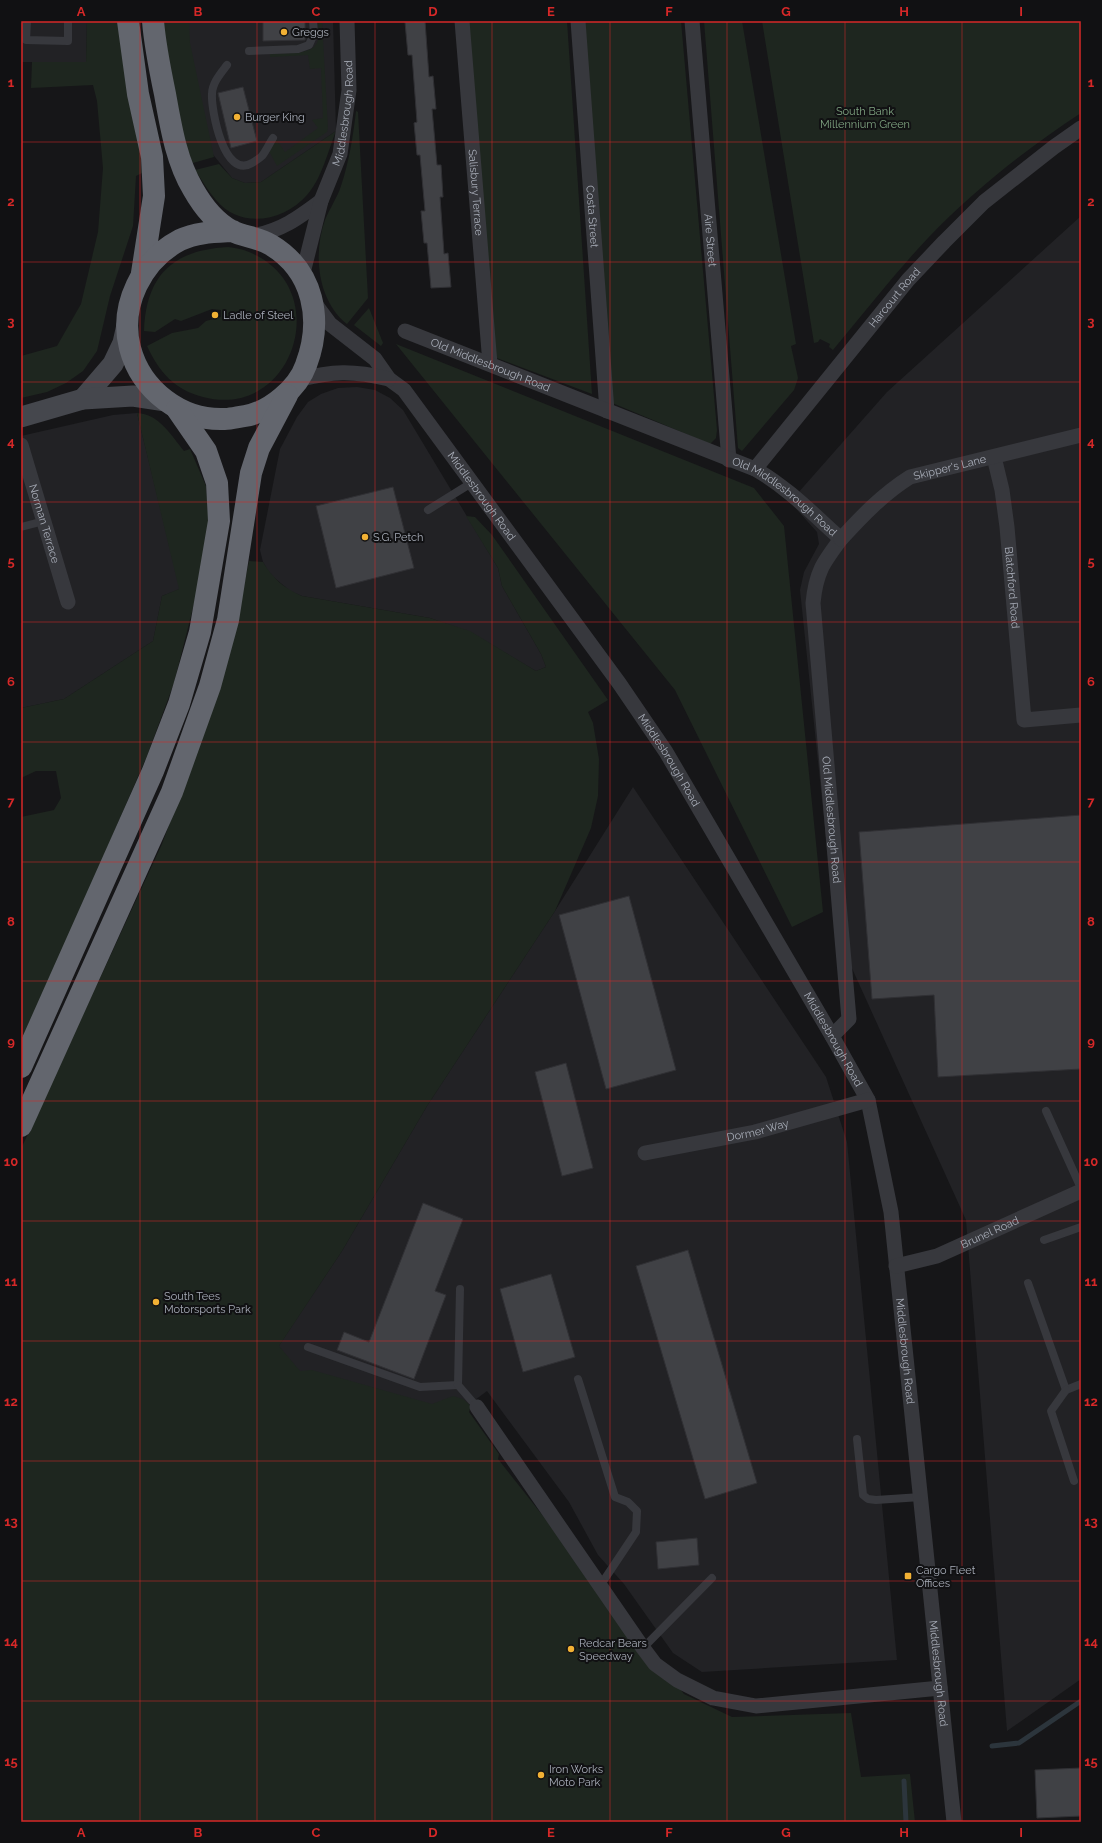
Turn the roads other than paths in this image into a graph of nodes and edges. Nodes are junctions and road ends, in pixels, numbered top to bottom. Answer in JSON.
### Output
{"nodes":[{"id":1,"x":26,"y":21,"type":"edge"},
{"id":2,"x":68,"y":21,"type":"edge"},
{"id":3,"x":128,"y":21,"type":"edge"},
{"id":4,"x":153,"y":21,"type":"edge"},
{"id":5,"x":313,"y":21,"type":"edge"},
{"id":6,"x":347,"y":21,"type":"edge"},
{"id":7,"x":462,"y":21,"type":"edge"},
{"id":8,"x":578,"y":21,"type":"edge"},
{"id":9,"x":692,"y":21,"type":"edge"},
{"id":10,"x":249,"y":51,"type":"dead end"},
{"id":11,"x":228,"y":65,"type":"dead end"},
{"id":12,"x":1081,"y":128,"type":"edge"},
{"id":13,"x":273,"y":138,"type":"dead end"},
{"id":14,"x":321,"y":201,"type":"junction"},
{"id":15,"x":243,"y":234,"type":"junction"},
{"id":16,"x":142,"y":274,"type":"junction"},
{"id":17,"x":302,"y":277,"type":"junction"},
{"id":18,"x":312,"y":299,"type":"junction"},
{"id":19,"x":127,"y":325,"type":"junction"},
{"id":20,"x":405,"y":331,"type":"dead end"},
{"id":21,"x":490,"y":364,"type":"junction"},
{"id":22,"x":389,"y":379,"type":"junction"},
{"id":23,"x":294,"y":384,"type":"junction"},
{"id":24,"x":83,"y":399,"type":"junction"},
{"id":25,"x":171,"y":405,"type":"junction"},
{"id":26,"x":607,"y":411,"type":"junction"},
{"id":27,"x":21,"y":417,"type":"edge"},
{"id":28,"x":1081,"y":434,"type":"edge"},
{"id":29,"x":21,"y":445,"type":"edge"},
{"id":30,"x":994,"y":457,"type":"junction"},
{"id":31,"x":729,"y":460,"type":"junction"},
{"id":32,"x":754,"y":469,"type":"junction"},
{"id":33,"x":473,"y":482,"type":"junction"},
{"id":34,"x":428,"y":510,"type":"dead end"},
{"id":35,"x":44,"y":521,"type":"junction"},
{"id":36,"x":21,"y":527,"type":"edge"},
{"id":37,"x":841,"y":539,"type":"junction"},
{"id":38,"x":68,"y":602,"type":"dead end"},
{"id":39,"x":1081,"y":715,"type":"edge"},
{"id":40,"x":832,"y":1036,"type":"junction"},
{"id":41,"x":21,"y":1067,"type":"edge"},
{"id":42,"x":868,"y":1100,"type":"junction"},
{"id":43,"x":1046,"y":1111,"type":"dead end"},
{"id":44,"x":21,"y":1126,"type":"edge"},
{"id":45,"x":645,"y":1153,"type":"dead end"},
{"id":46,"x":1081,"y":1190,"type":"edge"},
{"id":47,"x":1081,"y":1227,"type":"edge"},
{"id":48,"x":1044,"y":1240,"type":"dead end"},
{"id":49,"x":896,"y":1266,"type":"junction"},
{"id":50,"x":1028,"y":1283,"type":"dead end"},
{"id":51,"x":460,"y":1289,"type":"dead end"},
{"id":52,"x":308,"y":1347,"type":"dead end"},
{"id":53,"x":578,"y":1380,"type":"dead end"},
{"id":54,"x":1081,"y":1384,"type":"edge"},
{"id":55,"x":458,"y":1385,"type":"junction"},
{"id":56,"x":1066,"y":1390,"type":"junction"},
{"id":57,"x":477,"y":1408,"type":"joint"},
{"id":58,"x":857,"y":1439,"type":"dead end"},
{"id":59,"x":1074,"y":1481,"type":"dead end"},
{"id":60,"x":921,"y":1497,"type":"junction"},
{"id":61,"x":712,"y":1578,"type":"dead end"},
{"id":62,"x":600,"y":1586,"type":"junction"},
{"id":63,"x":643,"y":1648,"type":"junction"},
{"id":64,"x":940,"y":1688,"type":"junction"},
{"id":65,"x":954,"y":1822,"type":"edge"}],
"edges":[{"from":1,"to":2,"type":"lane"},
{"from":3,"to":16,"type":"highway"},
{"from":4,"to":15,"type":"highway"},
{"from":5,"to":10,"type":"lane"},
{"from":6,"to":14,"type":"street","name":"Middlesbrough Road"},
{"from":7,"to":21,"type":"street","name":"Salisbury Terrace"},
{"from":8,"to":26,"type":"street","name":"Costa Street"},
{"from":9,"to":31,"type":"street","name":"Aire Street"},
{"from":11,"to":13,"type":"lane"},
{"from":12,"to":32,"type":"street","name":"Harcourt Road"},
{"from":14,"to":15,"type":"street"},
{"from":14,"to":17,"type":"street","name":"Middlesbrough Road"},
{"from":15,"to":16,"type":"highway"},
{"from":15,"to":17,"type":"highway"},
{"from":16,"to":19,"type":"highway"},
{"from":17,"to":18,"type":"highway"},
{"from":18,"to":22,"type":"street","name":"Middlesbrough Road"},
{"from":18,"to":23,"type":"highway"},
{"from":19,"to":24,"type":"main road"},
{"from":19,"to":25,"type":"highway"},
{"from":20,"to":21,"type":"street","name":"Old Middlesbrough Road"},
{"from":21,"to":26,"type":"street","name":"Old Middlesbrough Road"},
{"from":22,"to":23,"type":"street","name":"Middlesbrough Road"},
{"from":22,"to":33,"type":"street","name":"Middlesbrough Road"},
{"from":23,"to":25,"type":"highway"},
{"from":23,"to":44,"type":"highway"},
{"from":24,"to":25,"type":"main road"},
{"from":24,"to":27,"type":"main road"},
{"from":25,"to":41,"type":"highway"},
{"from":26,"to":31,"type":"street","name":"Old Middlesbrough Road"},
{"from":28,"to":30,"type":"street","name":"Skipper's Lane"},
{"from":29,"to":35,"type":"street","name":"Norman Terrace"},
{"from":30,"to":37,"type":"street","name":"Skipper's Lane"},
{"from":30,"to":39,"type":"street","name":"Blatchford Road"},
{"from":31,"to":32,"type":"street","name":"Old Middlesbrough Road"},
{"from":32,"to":37,"type":"street","name":"Old Middlesbrough Road"},
{"from":33,"to":34,"type":"lane"},
{"from":33,"to":40,"type":"street","name":"Middlesbrough Road"},
{"from":35,"to":36,"type":"lane"},
{"from":35,"to":38,"type":"street","name":"Norman Terrace"},
{"from":37,"to":40,"type":"street","name":"Old Middlesbrough Road"},
{"from":40,"to":42,"type":"street","name":"Middlesbrough Road"},
{"from":42,"to":45,"type":"street","name":"Dormer Way"},
{"from":42,"to":49,"type":"street","name":"Middlesbrough Road"},
{"from":43,"to":46,"type":"lane"},
{"from":46,"to":49,"type":"street","name":"Brunel Road"},
{"from":47,"to":48,"type":"lane"},
{"from":49,"to":60,"type":"street","name":"Middlesbrough Road"},
{"from":50,"to":56,"type":"lane"},
{"from":51,"to":55,"type":"lane"},
{"from":52,"to":55,"type":"lane"},
{"from":53,"to":62,"type":"lane"},
{"from":54,"to":56,"type":"lane"},
{"from":55,"to":57,"type":"lane"},
{"from":56,"to":59,"type":"lane"},
{"from":57,"to":62,"type":"street"},
{"from":58,"to":60,"type":"lane"},
{"from":60,"to":64,"type":"street","name":"Middlesbrough Road"},
{"from":61,"to":63,"type":"lane"},
{"from":62,"to":63,"type":"street"},
{"from":63,"to":64,"type":"street"},
{"from":64,"to":65,"type":"street","name":"Middlesbrough Road"}]}
